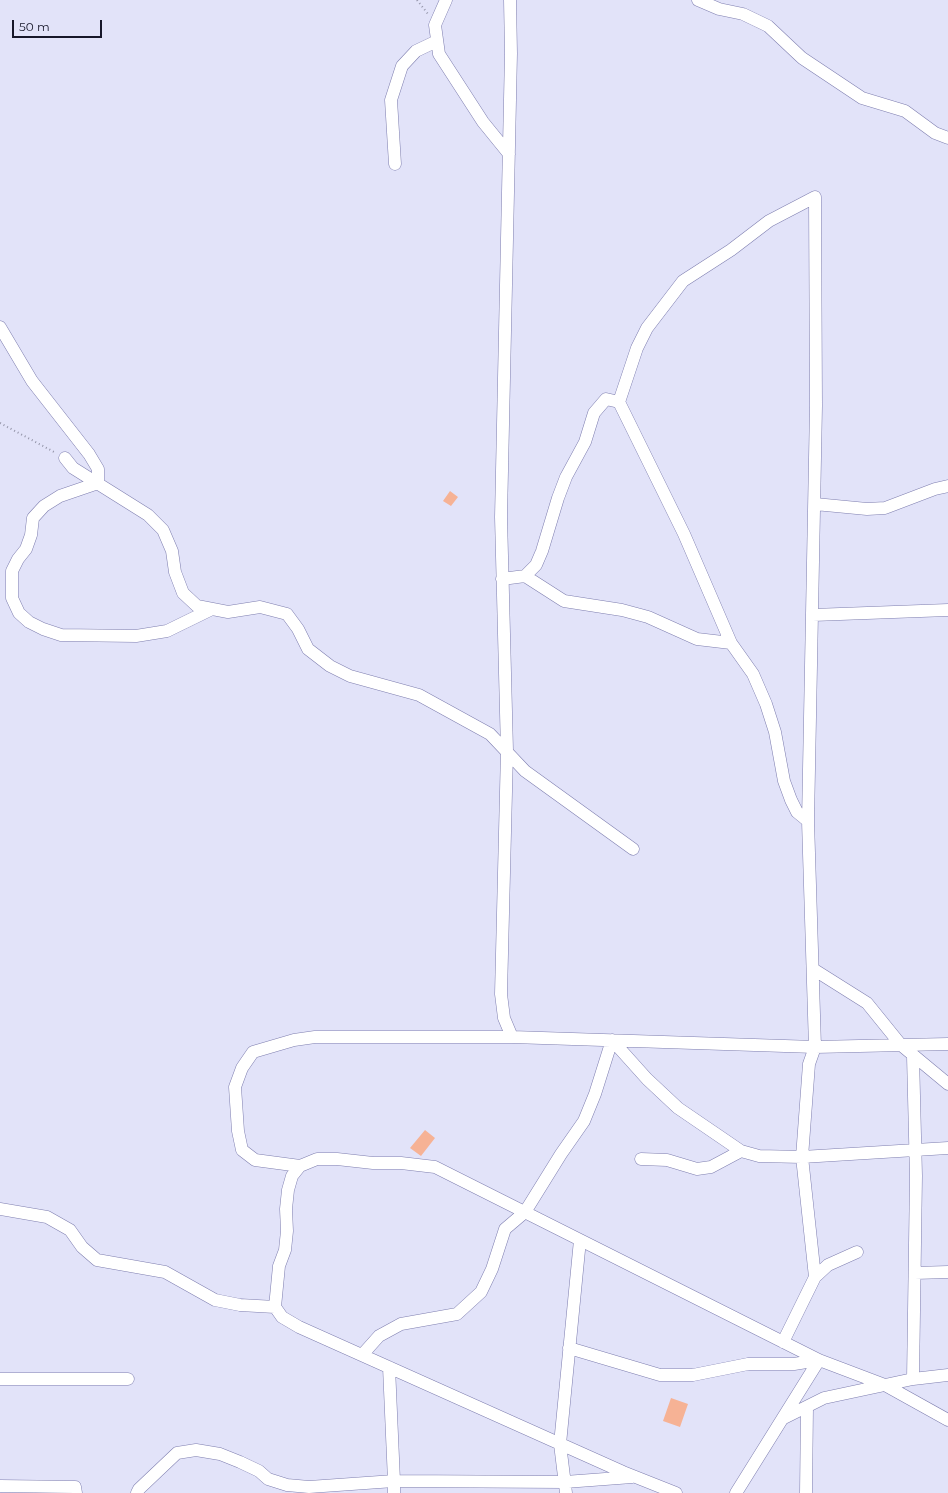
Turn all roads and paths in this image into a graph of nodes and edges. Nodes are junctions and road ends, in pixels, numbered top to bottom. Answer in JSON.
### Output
{"nodes":[{"id":1,"x":446,"y":0,"type":"edge"},
{"id":2,"x":510,"y":0,"type":"edge"},
{"id":3,"x":698,"y":0,"type":"edge"},
{"id":4,"x":437,"y":41,"type":"junction"},
{"id":5,"x":948,"y":138,"type":"edge"},
{"id":6,"x":509,"y":154,"type":"junction"},
{"id":7,"x":395,"y":164,"type":"dead end"},
{"id":8,"x":0,"y":327,"type":"edge"},
{"id":9,"x":618,"y":402,"type":"junction"},
{"id":10,"x":0,"y":423,"type":"edge"},
{"id":11,"x":65,"y":458,"type":"joint"},
{"id":12,"x":98,"y":484,"type":"junction"},
{"id":13,"x":948,"y":486,"type":"edge"},
{"id":14,"x":815,"y":504,"type":"junction"},
{"id":15,"x":526,"y":576,"type":"junction"},
{"id":16,"x":502,"y":579,"type":"junction"},
{"id":17,"x":212,"y":609,"type":"junction"},
{"id":18,"x":948,"y":610,"type":"edge"},
{"id":19,"x":813,"y":615,"type":"junction"},
{"id":20,"x":731,"y":643,"type":"junction"},
{"id":21,"x":507,"y":751,"type":"junction"},
{"id":22,"x":808,"y":821,"type":"junction"},
{"id":23,"x":633,"y":849,"type":"dead end"},
{"id":24,"x":812,"y":970,"type":"junction"},
{"id":25,"x":512,"y":1037,"type":"junction"},
{"id":26,"x":612,"y":1040,"type":"junction"},
{"id":27,"x":948,"y":1044,"type":"edge"},
{"id":28,"x":900,"y":1045,"type":"junction"},
{"id":29,"x":815,"y":1047,"type":"junction"},
{"id":30,"x":913,"y":1056,"type":"junction"},
{"id":31,"x":948,"y":1084,"type":"edge"},
{"id":32,"x":948,"y":1148,"type":"edge"},
{"id":33,"x":916,"y":1150,"type":"junction"},
{"id":34,"x":741,"y":1152,"type":"junction"},
{"id":35,"x":802,"y":1157,"type":"junction"},
{"id":36,"x":641,"y":1159,"type":"dead end"},
{"id":37,"x":300,"y":1166,"type":"junction"},
{"id":38,"x":0,"y":1209,"type":"edge"},
{"id":39,"x":525,"y":1212,"type":"junction"},
{"id":40,"x":580,"y":1240,"type":"junction"},
{"id":41,"x":857,"y":1252,"type":"dead end"},
{"id":42,"x":948,"y":1272,"type":"edge"},
{"id":43,"x":915,"y":1273,"type":"junction"},
{"id":44,"x":815,"y":1276,"type":"junction"},
{"id":45,"x":275,"y":1307,"type":"junction"},
{"id":46,"x":783,"y":1342,"type":"junction"},
{"id":47,"x":569,"y":1348,"type":"junction"},
{"id":48,"x":362,"y":1355,"type":"junction"},
{"id":49,"x":819,"y":1360,"type":"junction"},
{"id":50,"x":393,"y":1369,"type":"junction"},
{"id":51,"x":948,"y":1375,"type":"edge"},
{"id":52,"x":0,"y":1379,"type":"edge"},
{"id":53,"x":128,"y":1379,"type":"dead end"},
{"id":54,"x":913,"y":1379,"type":"junction"},
{"id":55,"x":885,"y":1385,"type":"junction"},
{"id":56,"x":807,"y":1407,"type":"junction"},
{"id":57,"x":782,"y":1419,"type":"junction"},
{"id":58,"x":948,"y":1420,"type":"edge"},
{"id":59,"x":560,"y":1444,"type":"junction"},
{"id":60,"x":635,"y":1477,"type":"junction"},
{"id":61,"x":0,"y":1486,"type":"edge"},
{"id":62,"x":394,"y":1487,"type":"edge"},
{"id":63,"x":565,"y":1487,"type":"edge"},
{"id":64,"x":76,"y":1493,"type":"edge"},
{"id":65,"x":137,"y":1493,"type":"edge"},
{"id":66,"x":676,"y":1493,"type":"edge"},
{"id":67,"x":736,"y":1493,"type":"edge"},
{"id":68,"x":806,"y":1493,"type":"edge"}],
"edges":[{"from":1,"to":4,"type":"street"},
{"from":2,"to":6,"type":"street"},
{"from":3,"to":5,"type":"street"},
{"from":4,"to":6,"type":"street"},
{"from":4,"to":7,"type":"street"},
{"from":6,"to":16,"type":"street"},
{"from":8,"to":12,"type":"street"},
{"from":9,"to":14,"type":"street"},
{"from":9,"to":15,"type":"street"},
{"from":9,"to":20,"type":"street"},
{"from":10,"to":11,"type":"path"},
{"from":11,"to":12,"type":"street"},
{"from":12,"to":17,"type":"street"},
{"from":12,"to":17,"type":"street"},
{"from":13,"to":14,"type":"street"},
{"from":14,"to":19,"type":"street"},
{"from":15,"to":16,"type":"street"},
{"from":15,"to":20,"type":"street"},
{"from":16,"to":21,"type":"street"},
{"from":17,"to":21,"type":"street"},
{"from":18,"to":19,"type":"street"},
{"from":19,"to":22,"type":"street"},
{"from":20,"to":22,"type":"street"},
{"from":21,"to":23,"type":"street"},
{"from":21,"to":25,"type":"street"},
{"from":22,"to":24,"type":"street"},
{"from":24,"to":28,"type":"street"},
{"from":24,"to":29,"type":"street"},
{"from":25,"to":26,"type":"street"},
{"from":25,"to":37,"type":"street"},
{"from":26,"to":29,"type":"street"},
{"from":26,"to":34,"type":"street"},
{"from":26,"to":39,"type":"street"},
{"from":27,"to":28,"type":"street"},
{"from":28,"to":29,"type":"street"},
{"from":28,"to":30,"type":"street"},
{"from":29,"to":35,"type":"street"},
{"from":30,"to":31,"type":"street"},
{"from":30,"to":33,"type":"street"},
{"from":32,"to":33,"type":"street"},
{"from":33,"to":35,"type":"street"},
{"from":33,"to":43,"type":"street"},
{"from":34,"to":35,"type":"street"},
{"from":34,"to":36,"type":"street"},
{"from":35,"to":44,"type":"street"},
{"from":37,"to":39,"type":"street"},
{"from":37,"to":45,"type":"street"},
{"from":38,"to":45,"type":"street"},
{"from":39,"to":40,"type":"street"},
{"from":39,"to":48,"type":"street"},
{"from":40,"to":46,"type":"street"},
{"from":40,"to":47,"type":"street"},
{"from":41,"to":44,"type":"street"},
{"from":42,"to":43,"type":"street"},
{"from":43,"to":54,"type":"street"},
{"from":44,"to":46,"type":"street"},
{"from":45,"to":48,"type":"street"},
{"from":46,"to":49,"type":"street"},
{"from":47,"to":49,"type":"street"},
{"from":47,"to":59,"type":"street"},
{"from":48,"to":50,"type":"street"},
{"from":49,"to":55,"type":"street"},
{"from":49,"to":57,"type":"street"},
{"from":50,"to":59,"type":"street"},
{"from":50,"to":62,"type":"street"},
{"from":51,"to":54,"type":"street"},
{"from":52,"to":53,"type":"street"},
{"from":54,"to":55,"type":"street"},
{"from":55,"to":56,"type":"street"},
{"from":55,"to":58,"type":"street"},
{"from":56,"to":57,"type":"street"},
{"from":56,"to":68,"type":"street"},
{"from":57,"to":67,"type":"street"},
{"from":59,"to":60,"type":"street"},
{"from":59,"to":63,"type":"street"},
{"from":60,"to":63,"type":"street"},
{"from":60,"to":66,"type":"street"},
{"from":61,"to":64,"type":"street"},
{"from":62,"to":63,"type":"street"},
{"from":62,"to":65,"type":"street"}]}
